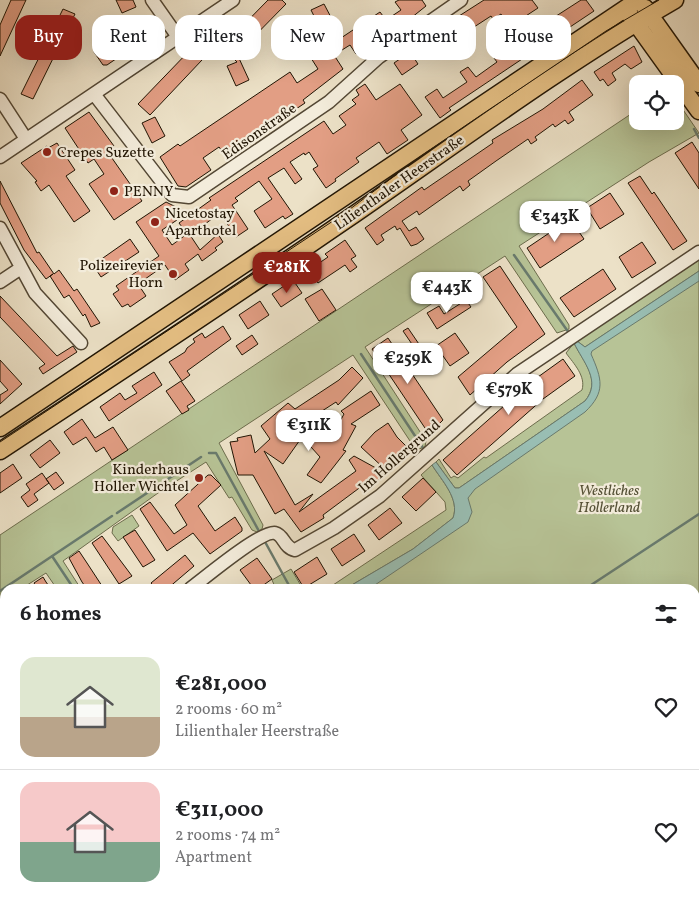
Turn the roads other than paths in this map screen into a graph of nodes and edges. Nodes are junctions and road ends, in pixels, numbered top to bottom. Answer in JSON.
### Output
{"nodes":[{"id":1,"x":152,"y":0,"type":"edge"},
{"id":2,"x":233,"y":0,"type":"edge"},
{"id":3,"x":461,"y":0,"type":"edge"},
{"id":4,"x":676,"y":0,"type":"edge"},
{"id":5,"x":630,"y":2,"type":"edge"},
{"id":6,"x":211,"y":15,"type":"edge"},
{"id":7,"x":644,"y":20,"type":"junction"},
{"id":8,"x":175,"y":33,"type":"edge"},
{"id":9,"x":175,"y":39,"type":"edge"},
{"id":10,"x":699,"y":84,"type":"edge"},
{"id":11,"x":94,"y":94,"type":"junction"},
{"id":12,"x":0,"y":99,"type":"edge"},
{"id":13,"x":699,"y":111,"type":"edge"},
{"id":14,"x":26,"y":139,"type":"junction"},
{"id":15,"x":0,"y":157,"type":"edge"},
{"id":16,"x":0,"y":228,"type":"edge"},
{"id":17,"x":699,"y":252,"type":"edge"},
{"id":18,"x":21,"y":268,"type":"junction"},
{"id":19,"x":0,"y":282,"type":"edge"},
{"id":20,"x":81,"y":343,"type":"dead end"},
{"id":21,"x":0,"y":428,"type":"edge"},
{"id":22,"x":0,"y":451,"type":"edge"},
{"id":23,"x":200,"y":584,"type":"edge"}],
"edges":[{"from":1,"to":8,"type":"street"},
{"from":2,"to":6,"type":"street"},
{"from":3,"to":11,"type":"street","name":"Edisonstraße"},
{"from":4,"to":7,"type":"main road","name":"Lilienthaler Heerstraße"},
{"from":5,"to":7,"type":"main road"},
{"from":5,"to":21,"type":"main road","name":"Lilienthaler Heerstraße"},
{"from":7,"to":10,"type":"main road"},
{"from":7,"to":13,"type":"main road"},
{"from":7,"to":22,"type":"main road","name":"Lilienthaler Heerstraße"},
{"from":9,"to":11,"type":"street"},
{"from":11,"to":14,"type":"street"},
{"from":12,"to":14,"type":"street"},
{"from":14,"to":15,"type":"street"},
{"from":16,"to":18,"type":"street"},
{"from":17,"to":23,"type":"street","name":"Im Hollergrund"},
{"from":18,"to":19,"type":"street"},
{"from":18,"to":20,"type":"street"}]}
